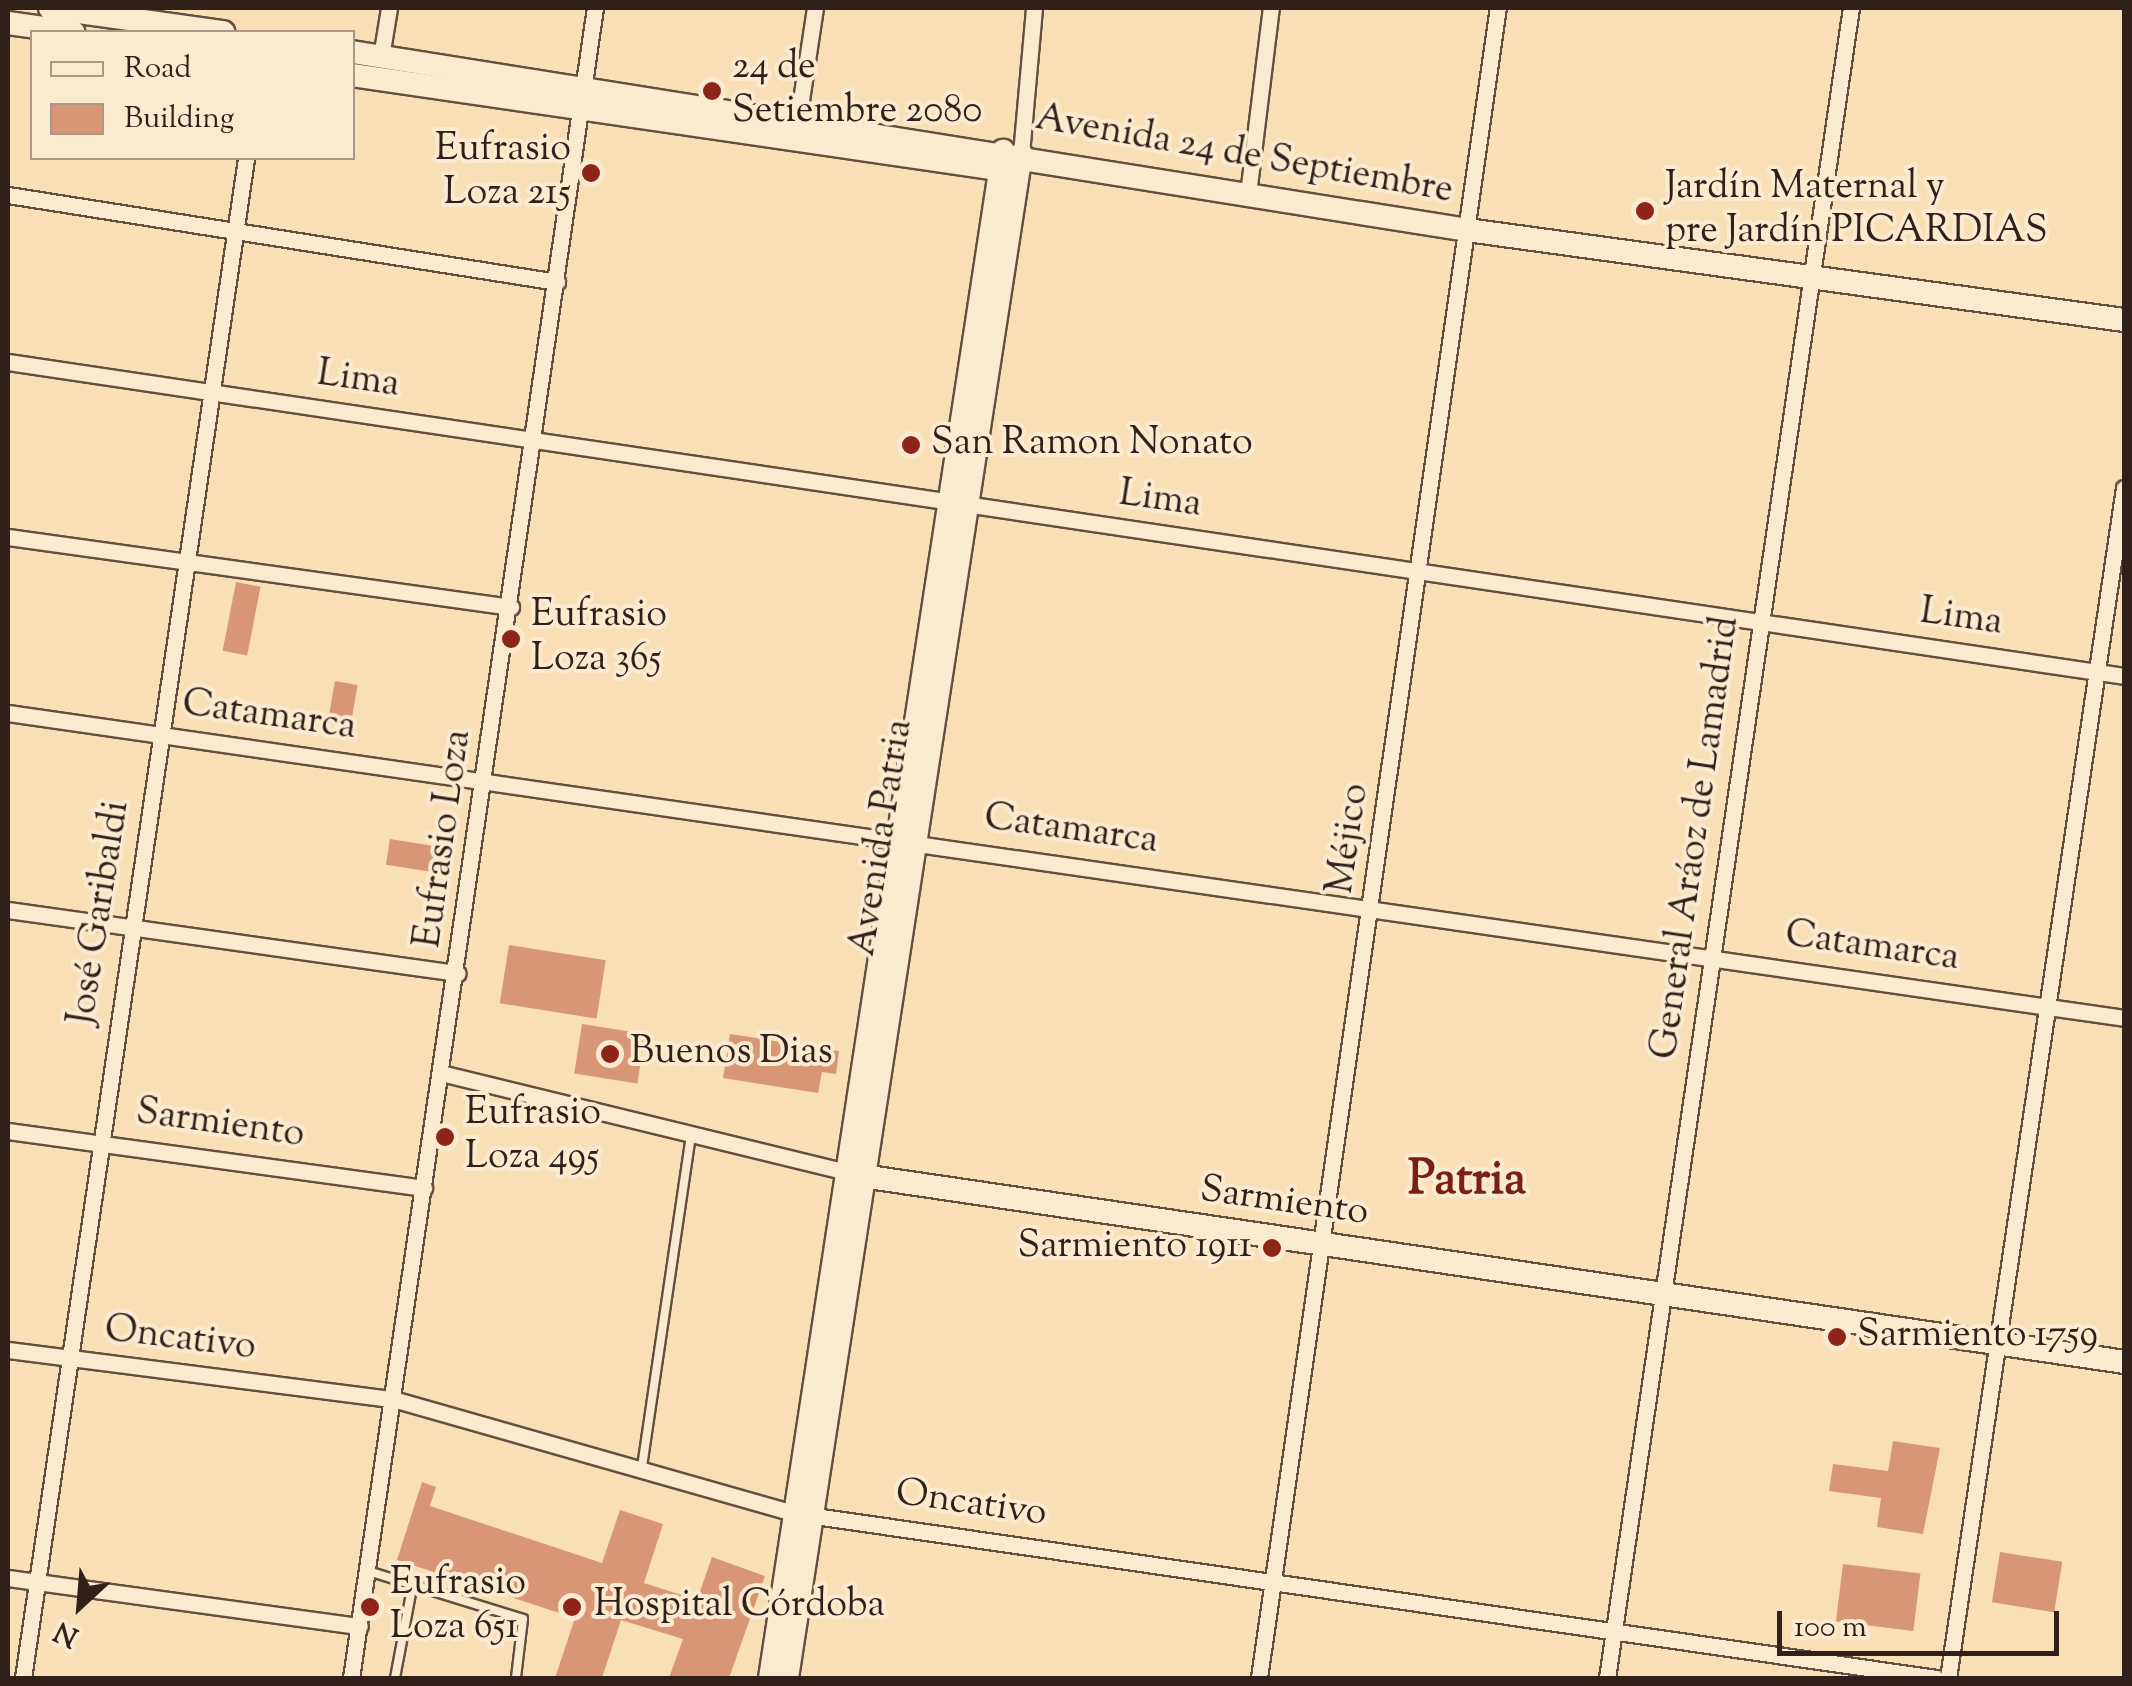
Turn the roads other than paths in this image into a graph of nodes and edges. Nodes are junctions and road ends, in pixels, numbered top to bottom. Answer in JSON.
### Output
{"nodes":[{"id":1,"x":50,"y":8,"type":"edge"},
{"id":2,"x":389,"y":8,"type":"edge"},
{"id":3,"x":595,"y":8,"type":"edge"},
{"id":4,"x":815,"y":8,"type":"edge"},
{"id":5,"x":1034,"y":8,"type":"edge"},
{"id":6,"x":1271,"y":8,"type":"edge"},
{"id":7,"x":1498,"y":8,"type":"edge"},
{"id":8,"x":1851,"y":8,"type":"edge"},
{"id":9,"x":164,"y":21,"type":"edge"},
{"id":10,"x":8,"y":23,"type":"edge"},
{"id":11,"x":59,"y":30,"type":"edge"},
{"id":12,"x":211,"y":30,"type":"edge"},
{"id":13,"x":355,"y":53,"type":"edge"},
{"id":14,"x":381,"y":57,"type":"junction"},
{"id":15,"x":355,"y":75,"type":"edge"},
{"id":16,"x":580,"y":99,"type":"junction"},
{"id":17,"x":798,"y":120,"type":"junction"},
{"id":18,"x":246,"y":160,"type":"edge"},
{"id":19,"x":1011,"y":162,"type":"junction"},
{"id":20,"x":1248,"y":194,"type":"junction"},
{"id":21,"x":8,"y":195,"type":"edge"},
{"id":22,"x":1467,"y":230,"type":"junction"},
{"id":23,"x":234,"y":231,"type":"junction"},
{"id":24,"x":1812,"y":280,"type":"junction"},
{"id":25,"x":557,"y":282,"type":"junction"},
{"id":26,"x":2124,"y":320,"type":"edge"},
{"id":27,"x":8,"y":362,"type":"edge"},
{"id":28,"x":208,"y":392,"type":"junction"},
{"id":29,"x":534,"y":438,"type":"junction"},
{"id":30,"x":2124,"y":488,"type":"edge"},
{"id":31,"x":963,"y":505,"type":"junction"},
{"id":32,"x":8,"y":537,"type":"edge"},
{"id":33,"x":183,"y":564,"type":"junction"},
{"id":34,"x":1420,"y":572,"type":"junction"},
{"id":35,"x":511,"y":607,"type":"junction"},
{"id":36,"x":1761,"y":622,"type":"junction"},
{"id":37,"x":2097,"y":672,"type":"junction"},
{"id":38,"x":2124,"y":676,"type":"edge"},
{"id":39,"x":8,"y":713,"type":"edge"},
{"id":40,"x":162,"y":735,"type":"junction"},
{"id":41,"x":486,"y":780,"type":"junction"},
{"id":42,"x":908,"y":841,"type":"junction"},
{"id":43,"x":1374,"y":906,"type":"junction"},
{"id":44,"x":8,"y":910,"type":"edge"},
{"id":45,"x":130,"y":929,"type":"junction"},
{"id":46,"x":1713,"y":958,"type":"junction"},
{"id":47,"x":458,"y":973,"type":"junction"},
{"id":48,"x":2048,"y":1006,"type":"junction"},
{"id":49,"x":2124,"y":1018,"type":"edge"},
{"id":50,"x":441,"y":1073,"type":"junction"},
{"id":51,"x":8,"y":1131,"type":"edge"},
{"id":52,"x":691,"y":1132,"type":"junction"},
{"id":53,"x":98,"y":1144,"type":"junction"},
{"id":54,"x":854,"y":1174,"type":"junction"},
{"id":55,"x":424,"y":1188,"type":"junction"},
{"id":56,"x":1324,"y":1244,"type":"junction"},
{"id":57,"x":1663,"y":1294,"type":"junction"},
{"id":58,"x":1998,"y":1344,"type":"junction"},
{"id":59,"x":8,"y":1350,"type":"edge"},
{"id":60,"x":68,"y":1359,"type":"junction"},
{"id":61,"x":2124,"y":1362,"type":"edge"},
{"id":62,"x":393,"y":1399,"type":"junction"},
{"id":63,"x":642,"y":1467,"type":"junction"},
{"id":64,"x":803,"y":1515,"type":"junction"},
{"id":65,"x":368,"y":1571,"type":"junction"},
{"id":66,"x":8,"y":1578,"type":"edge"},
{"id":67,"x":1274,"y":1580,"type":"junction"},
{"id":68,"x":35,"y":1582,"type":"junction"},
{"id":69,"x":412,"y":1583,"type":"junction"},
{"id":70,"x":360,"y":1626,"type":"junction"},
{"id":71,"x":1614,"y":1633,"type":"junction"},
{"id":72,"x":23,"y":1678,"type":"edge"},
{"id":73,"x":351,"y":1678,"type":"edge"},
{"id":74,"x":395,"y":1678,"type":"edge"},
{"id":75,"x":516,"y":1678,"type":"edge"},
{"id":76,"x":770,"y":1678,"type":"edge"},
{"id":77,"x":787,"y":1678,"type":"edge"},
{"id":78,"x":1259,"y":1678,"type":"edge"},
{"id":79,"x":1607,"y":1678,"type":"edge"},
{"id":80,"x":1936,"y":1678,"type":"edge"},
{"id":81,"x":1948,"y":1678,"type":"edge"}],
"edges":[{"from":1,"to":9,"type":"main road"},
{"from":2,"to":14,"type":"street"},
{"from":3,"to":16,"type":"street","name":"Eufrasio Loza"},
{"from":4,"to":17,"type":"street"},
{"from":5,"to":19,"type":"street","name":"Avenida Patria"},
{"from":6,"to":20,"type":"street"},
{"from":7,"to":22,"type":"street","name":"Méjico"},
{"from":8,"to":24,"type":"street","name":"General Aráoz de Lamadrid"},
{"from":9,"to":12,"type":"main road"},
{"from":10,"to":11,"type":"main road"},
{"from":13,"to":14,"type":"main road","name":"Avenida 24 de Septiembre"},
{"from":14,"to":16,"type":"main road","name":"Avenida 24 de Septiembre"},
{"from":15,"to":16,"type":"main road","name":"Avenida 24 de Septiembre"},
{"from":16,"to":17,"type":"main road","name":"Avenida 24 de Septiembre"},
{"from":16,"to":19,"type":"main road","name":"Avenida 24 de Septiembre"},
{"from":16,"to":25,"type":"street","name":"Eufrasio Loza"},
{"from":17,"to":19,"type":"main road","name":"Avenida 24 de Septiembre"},
{"from":18,"to":23,"type":"street","name":"José Garibaldi"},
{"from":19,"to":20,"type":"main road","name":"Avenida 24 de Septiembre"},
{"from":19,"to":31,"type":"main road","name":"Avenida Patria"},
{"from":20,"to":22,"type":"main road","name":"Avenida 24 de Septiembre"},
{"from":21,"to":23,"type":"street"},
{"from":22,"to":24,"type":"main road","name":"Avenida 24 de Septiembre"},
{"from":22,"to":34,"type":"street","name":"Méjico"},
{"from":23,"to":25,"type":"street"},
{"from":23,"to":28,"type":"street","name":"José Garibaldi"},
{"from":24,"to":26,"type":"main road","name":"Avenida 24 de Septiembre"},
{"from":24,"to":36,"type":"street","name":"General Aráoz de Lamadrid"},
{"from":25,"to":29,"type":"street","name":"Eufrasio Loza"},
{"from":27,"to":28,"type":"street","name":"Lima"},
{"from":28,"to":29,"type":"street","name":"Lima"},
{"from":28,"to":33,"type":"street","name":"José Garibaldi"},
{"from":29,"to":31,"type":"street","name":"Lima"},
{"from":29,"to":35,"type":"street","name":"Eufrasio Loza"},
{"from":30,"to":37,"type":"street"},
{"from":31,"to":34,"type":"street","name":"Lima"},
{"from":31,"to":42,"type":"main road","name":"Avenida Patria"},
{"from":32,"to":33,"type":"street"},
{"from":33,"to":35,"type":"street"},
{"from":33,"to":40,"type":"street","name":"José Garibaldi"},
{"from":34,"to":36,"type":"street","name":"Lima"},
{"from":34,"to":43,"type":"street","name":"Méjico"},
{"from":35,"to":41,"type":"street","name":"Eufrasio Loza"},
{"from":36,"to":37,"type":"street","name":"Lima"},
{"from":36,"to":46,"type":"street","name":"General Aráoz de Lamadrid"},
{"from":37,"to":38,"type":"street","name":"Lima"},
{"from":37,"to":48,"type":"street"},
{"from":39,"to":40,"type":"street","name":"Catamarca"},
{"from":40,"to":41,"type":"street","name":"Catamarca"},
{"from":40,"to":45,"type":"street","name":"José Garibaldi"},
{"from":41,"to":42,"type":"street","name":"Catamarca"},
{"from":41,"to":47,"type":"street","name":"Eufrasio Loza"},
{"from":42,"to":43,"type":"street","name":"Catamarca"},
{"from":42,"to":54,"type":"main road","name":"Avenida Patria"},
{"from":43,"to":46,"type":"street","name":"Catamarca"},
{"from":43,"to":56,"type":"street","name":"Méjico"},
{"from":44,"to":45,"type":"street"},
{"from":45,"to":47,"type":"street"},
{"from":45,"to":53,"type":"street","name":"José Garibaldi"},
{"from":46,"to":48,"type":"street","name":"Catamarca"},
{"from":46,"to":57,"type":"street","name":"General Aráoz de Lamadrid"},
{"from":47,"to":50,"type":"street","name":"Eufrasio Loza"},
{"from":48,"to":49,"type":"street","name":"Catamarca"},
{"from":48,"to":58,"type":"street"},
{"from":50,"to":52,"type":"street","name":"Sarmiento"},
{"from":50,"to":55,"type":"street","name":"Eufrasio Loza"},
{"from":51,"to":53,"type":"street","name":"Sarmiento"},
{"from":52,"to":54,"type":"street","name":"Sarmiento"},
{"from":52,"to":63,"type":"lane"},
{"from":53,"to":55,"type":"street","name":"Sarmiento"},
{"from":53,"to":60,"type":"street","name":"José Garibaldi"},
{"from":54,"to":56,"type":"main road","name":"Sarmiento"},
{"from":54,"to":64,"type":"main road","name":"Avenida Patria"},
{"from":55,"to":62,"type":"street","name":"Eufrasio Loza"},
{"from":56,"to":57,"type":"main road","name":"Sarmiento"},
{"from":56,"to":67,"type":"street","name":"Méjico"},
{"from":57,"to":58,"type":"main road","name":"Sarmiento"},
{"from":57,"to":71,"type":"street","name":"General Aráoz de Lamadrid"},
{"from":58,"to":61,"type":"main road","name":"Sarmiento"},
{"from":58,"to":81,"type":"street"},
{"from":59,"to":60,"type":"street","name":"Oncativo"},
{"from":60,"to":62,"type":"street","name":"Oncativo"},
{"from":60,"to":68,"type":"street","name":"José Garibaldi"},
{"from":62,"to":63,"type":"street","name":"Oncativo"},
{"from":62,"to":65,"type":"street","name":"Eufrasio Loza"},
{"from":63,"to":64,"type":"street","name":"Oncativo"},
{"from":64,"to":67,"type":"street","name":"Oncativo"},
{"from":64,"to":76,"type":"main road","name":"Avenida Patria"},
{"from":64,"to":77,"type":"main road","name":"Avenida Patria"},
{"from":65,"to":69,"type":"lane"},
{"from":65,"to":70,"type":"street","name":"Eufrasio Loza"},
{"from":66,"to":68,"type":"street"},
{"from":67,"to":71,"type":"street","name":"Oncativo"},
{"from":67,"to":78,"type":"street","name":"Méjico"},
{"from":68,"to":70,"type":"street"},
{"from":68,"to":72,"type":"street","name":"José Garibaldi"},
{"from":69,"to":74,"type":"lane"},
{"from":69,"to":75,"type":"lane"},
{"from":70,"to":73,"type":"street","name":"Eufrasio Loza"},
{"from":71,"to":79,"type":"street","name":"General Aráoz de Lamadrid"},
{"from":71,"to":80,"type":"street","name":"Oncativo"}]}
